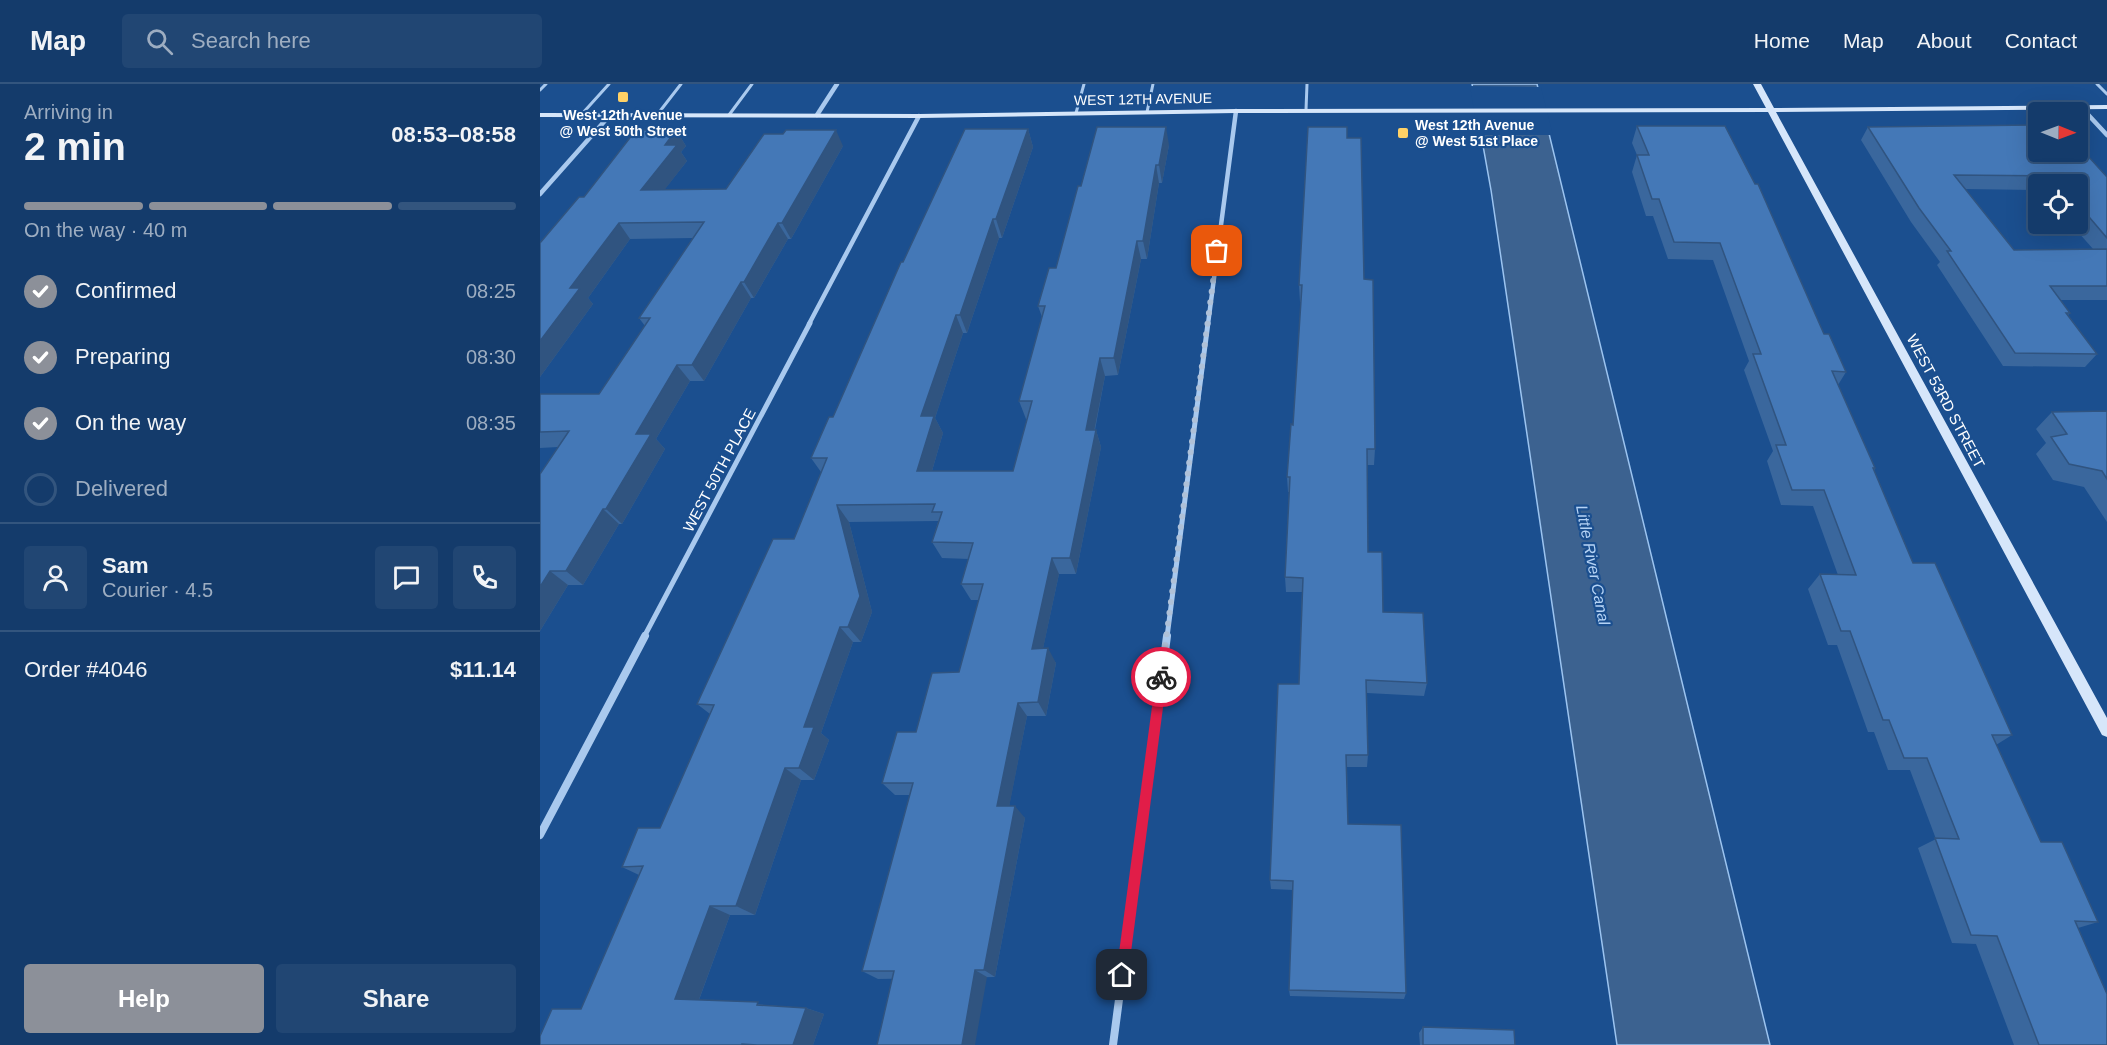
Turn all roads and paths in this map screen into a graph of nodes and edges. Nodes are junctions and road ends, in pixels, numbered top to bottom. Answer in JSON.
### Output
{"nodes":[{"id":1,"x":546,"y":84,"type":"edge"},
{"id":2,"x":609,"y":84,"type":"edge"},
{"id":3,"x":681,"y":84,"type":"edge"},
{"id":4,"x":752,"y":84,"type":"edge"},
{"id":5,"x":837,"y":84,"type":"edge"},
{"id":6,"x":1084,"y":84,"type":"edge"},
{"id":7,"x":1153,"y":84,"type":"edge"},
{"id":8,"x":1307,"y":84,"type":"edge"},
{"id":9,"x":1757,"y":84,"type":"edge"},
{"id":10,"x":2097,"y":84,"type":"edge"},
{"id":11,"x":540,"y":90,"type":"edge"},
{"id":12,"x":2107,"y":94,"type":"edge"},
{"id":13,"x":2088,"y":107,"type":"edge"},
{"id":14,"x":2107,"y":107,"type":"edge"},
{"id":15,"x":2028,"y":108,"type":"edge"},
{"id":16,"x":1306,"y":110,"type":"junction"},
{"id":17,"x":1772,"y":110,"type":"junction"},
{"id":18,"x":1236,"y":111,"type":"junction"},
{"id":19,"x":1147,"y":112,"type":"junction"},
{"id":20,"x":1076,"y":113,"type":"junction"},
{"id":21,"x":540,"y":115,"type":"edge"},
{"id":22,"x":581,"y":115,"type":"junction"},
{"id":23,"x":610,"y":115,"type":"junction"},
{"id":24,"x":657,"y":115,"type":"junction"},
{"id":25,"x":729,"y":115,"type":"junction"},
{"id":26,"x":817,"y":115,"type":"junction"},
{"id":27,"x":2088,"y":115,"type":"edge"},
{"id":28,"x":919,"y":116,"type":"junction"},
{"id":29,"x":2107,"y":135,"type":"edge"},
{"id":30,"x":540,"y":194,"type":"edge"},
{"id":31,"x":2107,"y":732,"type":"edge"},
{"id":32,"x":540,"y":835,"type":"edge"},
{"id":33,"x":1113,"y":1045,"type":"edge"}],
"edges":[{"from":1,"to":11,"type":"lane"},
{"from":2,"to":22,"type":"lane"},
{"from":3,"to":24,"type":"lane"},
{"from":4,"to":25,"type":"lane"},
{"from":5,"to":26,"type":"street"},
{"from":6,"to":20,"type":"lane"},
{"from":7,"to":19,"type":"lane"},
{"from":8,"to":16,"type":"lane"},
{"from":9,"to":17,"type":"main road","name":"WEST 53RD STREET"},
{"from":10,"to":12,"type":"lane"},
{"from":13,"to":14,"type":"main road","name":"WEST 12TH AVENUE"},
{"from":15,"to":17,"type":"main road","name":"WEST 12TH AVENUE"},
{"from":16,"to":17,"type":"main road","name":"WEST 12TH AVENUE"},
{"from":16,"to":18,"type":"main road","name":"WEST 12TH AVENUE"},
{"from":17,"to":31,"type":"main road","name":"WEST 53RD STREET"},
{"from":18,"to":19,"type":"main road","name":"WEST 12TH AVENUE"},
{"from":18,"to":33,"type":"street"},
{"from":19,"to":20,"type":"main road","name":"WEST 12TH AVENUE"},
{"from":20,"to":28,"type":"main road","name":"WEST 12TH AVENUE"},
{"from":21,"to":22,"type":"main road","name":"WEST 12TH AVENUE"},
{"from":22,"to":23,"type":"main road","name":"WEST 12TH AVENUE"},
{"from":23,"to":24,"type":"main road","name":"WEST 12TH AVENUE"},
{"from":23,"to":30,"type":"street"},
{"from":24,"to":25,"type":"main road","name":"WEST 12TH AVENUE"},
{"from":25,"to":26,"type":"main road","name":"WEST 12TH AVENUE"},
{"from":26,"to":28,"type":"main road","name":"WEST 12TH AVENUE"},
{"from":27,"to":29,"type":"street"},
{"from":28,"to":32,"type":"street","name":"WEST 50TH PLACE"}]}
